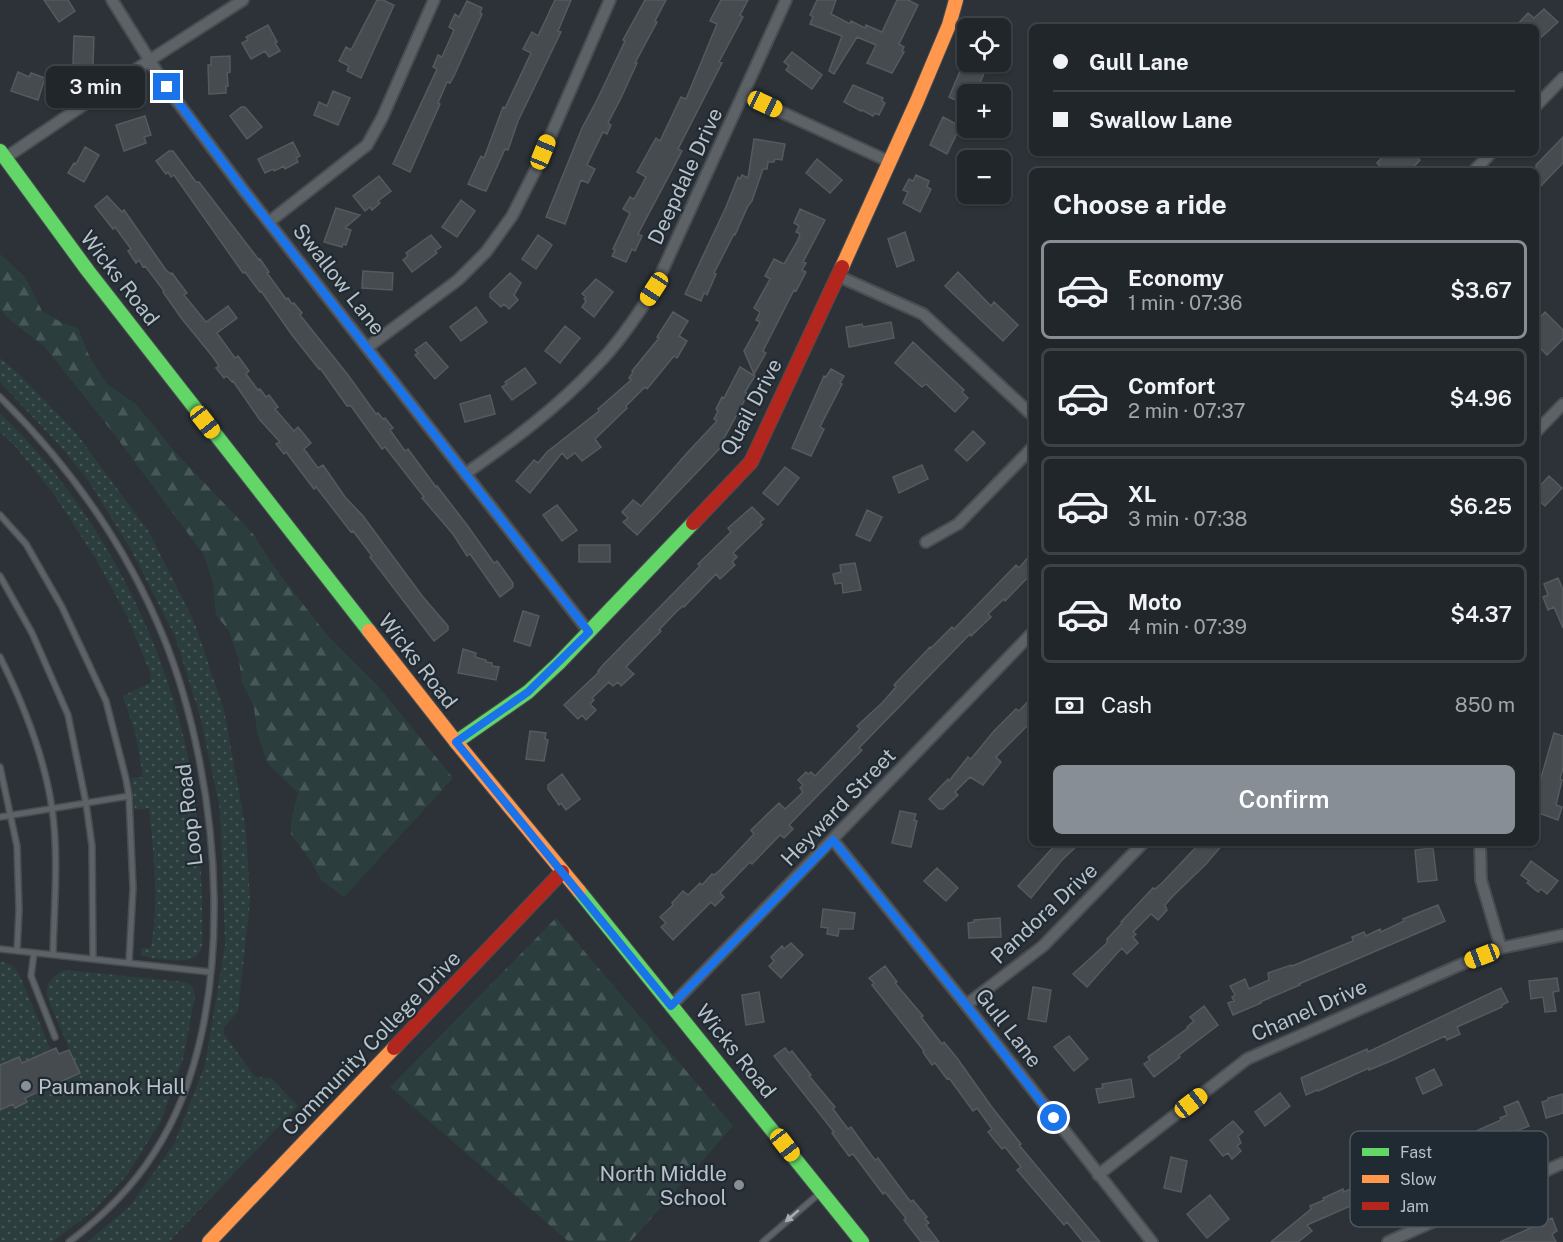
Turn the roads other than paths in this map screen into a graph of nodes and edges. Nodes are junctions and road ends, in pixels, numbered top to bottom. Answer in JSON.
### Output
{"nodes":[{"id":1,"x":112,"y":0,"type":"edge"},
{"id":2,"x":243,"y":0,"type":"edge"},
{"id":3,"x":434,"y":0,"type":"edge"},
{"id":4,"x":610,"y":0,"type":"edge"},
{"id":5,"x":786,"y":0,"type":"edge"},
{"id":6,"x":956,"y":0,"type":"edge"},
{"id":7,"x":150,"y":60,"type":"junction"},
{"id":8,"x":1563,"y":78,"type":"edge"},
{"id":9,"x":744,"y":95,"type":"junction"},
{"id":10,"x":1539,"y":103,"type":"edge"},
{"id":11,"x":3,"y":155,"type":"edge"},
{"id":12,"x":1488,"y":156,"type":"edge"},
{"id":13,"x":888,"y":161,"type":"junction"},
{"id":14,"x":1477,"y":168,"type":"edge"},
{"id":15,"x":269,"y":222,"type":"junction"},
{"id":16,"x":838,"y":276,"type":"junction"},
{"id":17,"x":368,"y":347,"type":"junction"},
{"id":18,"x":0,"y":397,"type":"edge"},
{"id":19,"x":1563,"y":404,"type":"edge"},
{"id":20,"x":1029,"y":412,"type":"edge"},
{"id":21,"x":1539,"y":429,"type":"edge"},
{"id":22,"x":1029,"y":451,"type":"edge"},
{"id":23,"x":465,"y":474,"type":"junction"},
{"id":24,"x":0,"y":515,"type":"edge"},
{"id":25,"x":926,"y":542,"type":"dead end"},
{"id":26,"x":0,"y":576,"type":"edge"},
{"id":27,"x":589,"y":632,"type":"junction"},
{"id":28,"x":1029,"y":636,"type":"edge"},
{"id":29,"x":0,"y":657,"type":"edge"},
{"id":30,"x":456,"y":742,"type":"junction"},
{"id":31,"x":0,"y":767,"type":"edge"},
{"id":32,"x":129,"y":796,"type":"junction"},
{"id":33,"x":86,"y":803,"type":"junction"},
{"id":34,"x":52,"y":809,"type":"junction"},
{"id":35,"x":12,"y":815,"type":"junction"},
{"id":36,"x":0,"y":817,"type":"edge"},
{"id":37,"x":833,"y":840,"type":"junction"},
{"id":38,"x":1140,"y":846,"type":"edge"},
{"id":39,"x":1480,"y":846,"type":"edge"},
{"id":40,"x":562,"y":872,"type":"junction"},
{"id":41,"x":1563,"y":935,"type":"edge"},
{"id":42,"x":1501,"y":948,"type":"junction"},
{"id":43,"x":0,"y":949,"type":"edge"},
{"id":44,"x":17,"y":951,"type":"junction"},
{"id":45,"x":34,"y":952,"type":"junction"},
{"id":46,"x":53,"y":954,"type":"junction"},
{"id":47,"x":93,"y":959,"type":"junction"},
{"id":48,"x":129,"y":963,"type":"junction"},
{"id":49,"x":210,"y":972,"type":"junction"},
{"id":50,"x":966,"y":1005,"type":"junction"},
{"id":51,"x":671,"y":1006,"type":"junction"},
{"id":52,"x":55,"y":1037,"type":"dead end"},
{"id":53,"x":1563,"y":1163,"type":"edge"},
{"id":54,"x":1548,"y":1170,"type":"edge"},
{"id":55,"x":1098,"y":1175,"type":"junction"},
{"id":56,"x":822,"y":1191,"type":"junction"},
{"id":57,"x":1421,"y":1227,"type":"edge"},
{"id":58,"x":69,"y":1242,"type":"edge"},
{"id":59,"x":209,"y":1242,"type":"edge"},
{"id":60,"x":763,"y":1242,"type":"edge"},
{"id":61,"x":862,"y":1242,"type":"edge"},
{"id":62,"x":1152,"y":1242,"type":"edge"},
{"id":63,"x":1388,"y":1242,"type":"edge"}],
"edges":[{"from":1,"to":7,"type":"street","name":"Swallow Lane"},
{"from":2,"to":7,"type":"street"},
{"from":3,"to":15,"type":"street"},
{"from":4,"to":17,"type":"street"},
{"from":5,"to":9,"type":"street","name":"Deepdale Drive"},
{"from":6,"to":13,"type":"main road","name":"Quail Drive"},
{"from":7,"to":11,"type":"street"},
{"from":7,"to":15,"type":"street","name":"Swallow Lane"},
{"from":8,"to":10,"type":"street"},
{"from":9,"to":13,"type":"street"},
{"from":9,"to":23,"type":"street","name":"Deepdale Drive"},
{"from":11,"to":30,"type":"main road","name":"Wicks Road"},
{"from":12,"to":14,"type":"street"},
{"from":13,"to":16,"type":"main road","name":"Quail Drive"},
{"from":15,"to":17,"type":"street","name":"Swallow Lane"},
{"from":16,"to":20,"type":"street"},
{"from":16,"to":27,"type":"main road","name":"Quail Drive"},
{"from":17,"to":23,"type":"street","name":"Swallow Lane"},
{"from":18,"to":49,"type":"lane","name":"Loop Road"},
{"from":19,"to":21,"type":"street"},
{"from":22,"to":25,"type":"street"},
{"from":23,"to":27,"type":"street","name":"Swallow Lane"},
{"from":24,"to":32,"type":"lane"},
{"from":26,"to":33,"type":"lane"},
{"from":27,"to":30,"type":"main road","name":"Quail Drive"},
{"from":28,"to":37,"type":"street","name":"Heyward Street"},
{"from":29,"to":34,"type":"lane"},
{"from":30,"to":40,"type":"main road","name":"Wicks Road"},
{"from":31,"to":35,"type":"lane"},
{"from":32,"to":33,"type":"lane"},
{"from":32,"to":48,"type":"lane"},
{"from":33,"to":34,"type":"lane"},
{"from":33,"to":47,"type":"lane"},
{"from":34,"to":35,"type":"lane"},
{"from":34,"to":46,"type":"lane"},
{"from":35,"to":36,"type":"lane"},
{"from":35,"to":44,"type":"lane"},
{"from":37,"to":50,"type":"street","name":"Gull Lane"},
{"from":37,"to":51,"type":"street","name":"Heyward Street"},
{"from":38,"to":50,"type":"street","name":"Pandora Drive"},
{"from":39,"to":42,"type":"street"},
{"from":40,"to":51,"type":"main road","name":"Wicks Road"},
{"from":40,"to":59,"type":"main road","name":"Community College Drive"},
{"from":41,"to":42,"type":"street","name":"Chanel Drive"},
{"from":42,"to":55,"type":"street","name":"Chanel Drive"},
{"from":43,"to":44,"type":"lane"},
{"from":44,"to":45,"type":"lane"},
{"from":45,"to":46,"type":"lane"},
{"from":45,"to":52,"type":"lane"},
{"from":46,"to":47,"type":"lane"},
{"from":47,"to":48,"type":"lane"},
{"from":48,"to":49,"type":"lane"},
{"from":49,"to":58,"type":"lane","name":"Loop Road"},
{"from":50,"to":55,"type":"street","name":"Gull Lane"},
{"from":51,"to":56,"type":"main road","name":"Wicks Road"},
{"from":53,"to":54,"type":"street"},
{"from":55,"to":62,"type":"street","name":"Gull Lane"},
{"from":56,"to":60,"type":"lane","one_way":true},
{"from":56,"to":61,"type":"main road","name":"Wicks Road"},
{"from":57,"to":63,"type":"street"}]}
